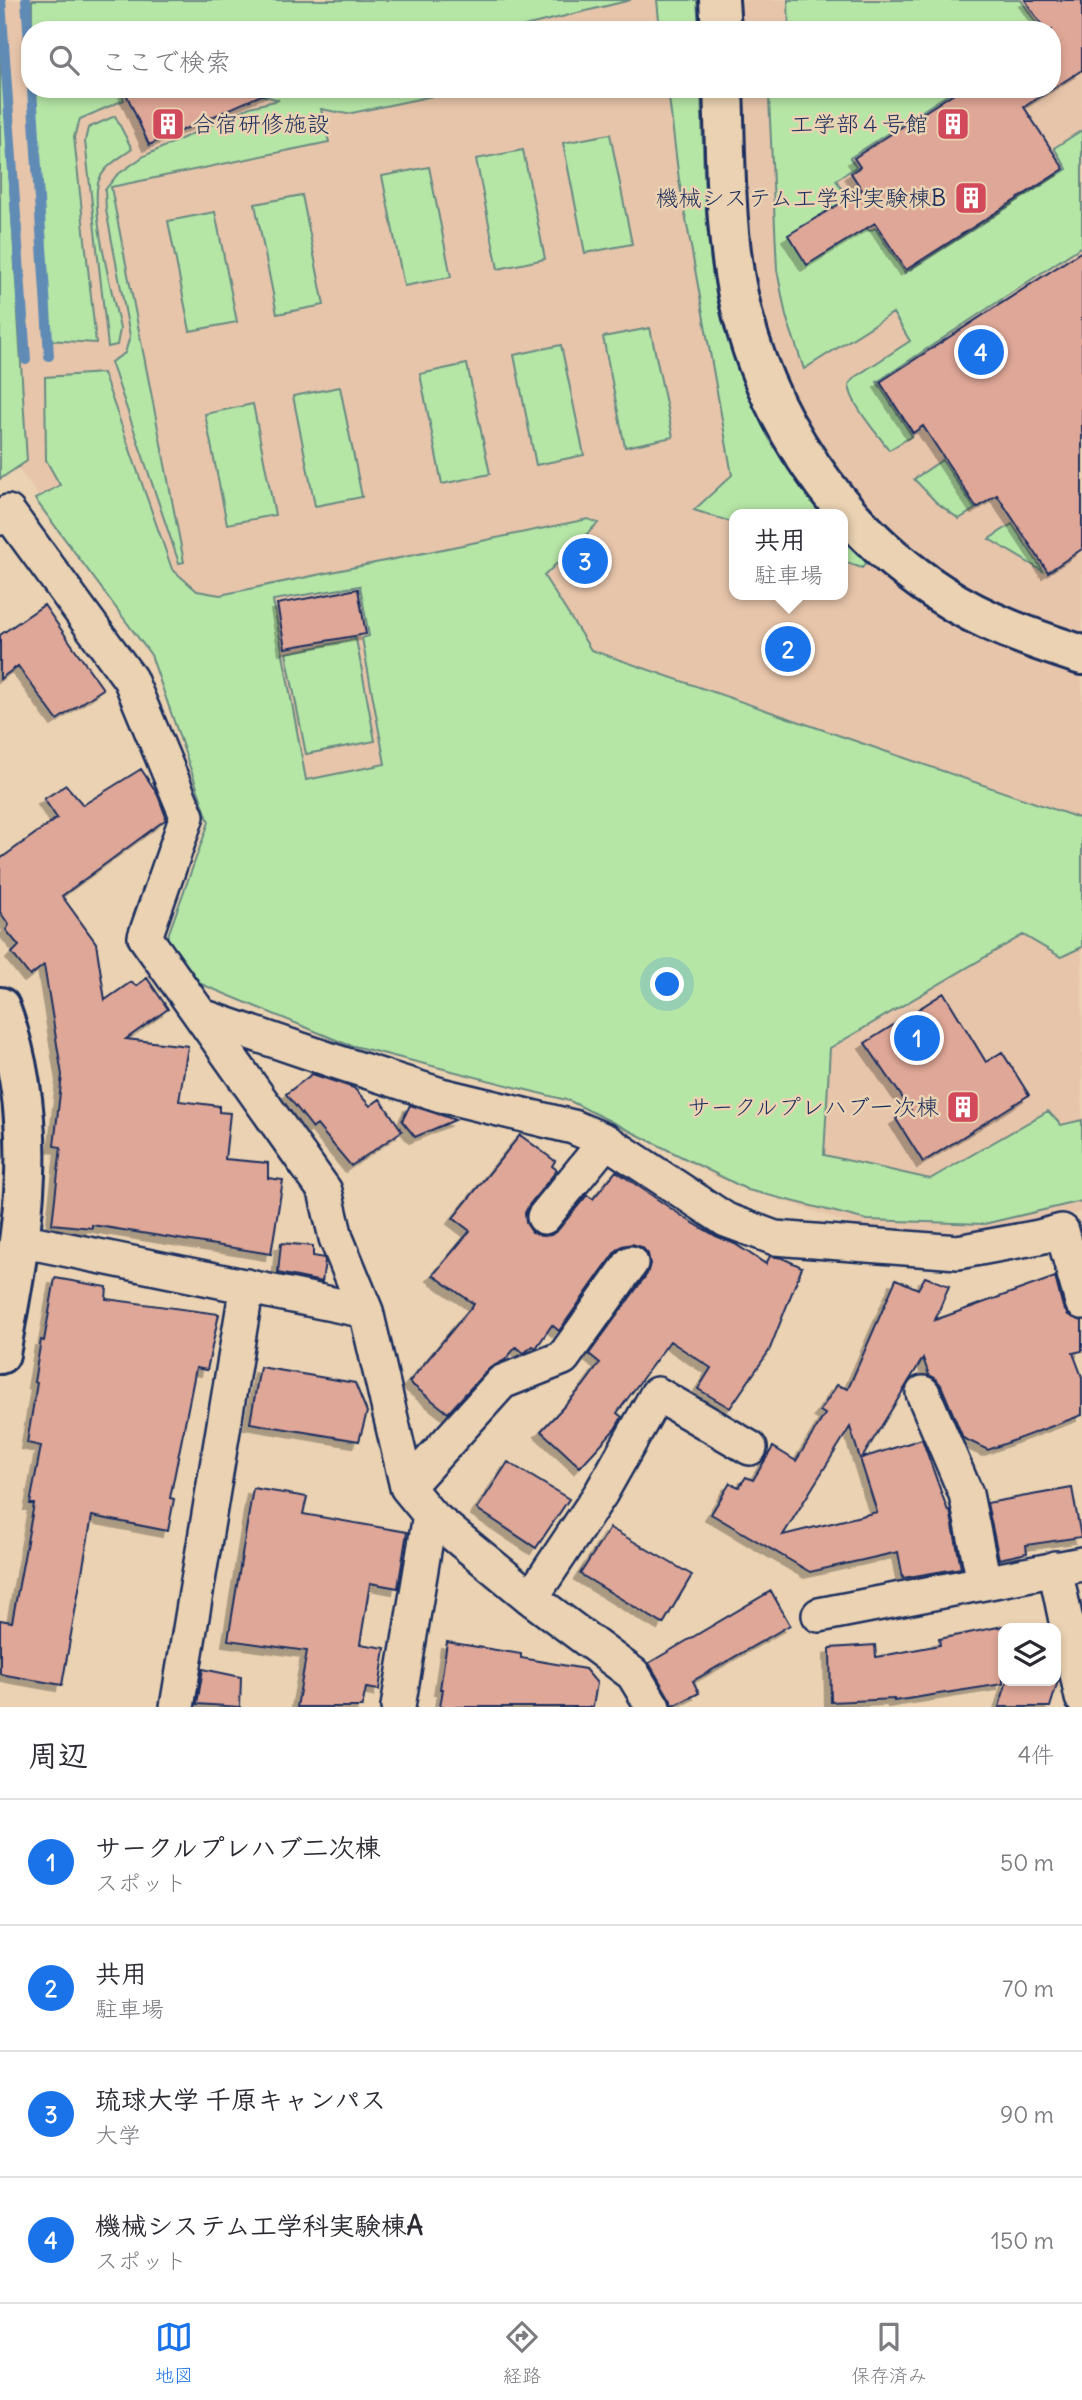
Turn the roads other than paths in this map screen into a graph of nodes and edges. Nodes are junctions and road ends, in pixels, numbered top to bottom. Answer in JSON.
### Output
{"nodes":[{"id":1,"x":719,"y":0,"type":"edge"},
{"id":2,"x":720,"y":21,"type":"edge"},
{"id":3,"x":723,"y":98,"type":"edge"},
{"id":4,"x":845,"y":509,"type":"edge"},
{"id":5,"x":848,"y":512,"type":"edge"},
{"id":6,"x":0,"y":518,"type":"edge"},
{"id":7,"x":1082,"y":655,"type":"edge"},
{"id":8,"x":0,"y":1007,"type":"edge"},
{"id":9,"x":202,"y":1016,"type":"junction"},
{"id":10,"x":606,"y":1141,"type":"junction"},
{"id":11,"x":544,"y":1217,"type":"dead end"},
{"id":12,"x":20,"y":1240,"type":"junction"},
{"id":13,"x":631,"y":1264,"type":"dead end"},
{"id":14,"x":247,"y":1286,"type":"junction"},
{"id":15,"x":1082,"y":1302,"type":"edge"},
{"id":16,"x":366,"y":1311,"type":"junction"},
{"id":17,"x":0,"y":1354,"type":"edge"},
{"id":18,"x":923,"y":1393,"type":"dead end"},
{"id":19,"x":750,"y":1448,"type":"dead end"},
{"id":20,"x":407,"y":1487,"type":"junction"},
{"id":21,"x":430,"y":1515,"type":"junction"},
{"id":22,"x":1069,"y":1566,"type":"edge"},
{"id":23,"x":984,"y":1582,"type":"junction"},
{"id":24,"x":531,"y":1598,"type":"junction"},
{"id":25,"x":819,"y":1615,"type":"dead end"},
{"id":26,"x":1082,"y":1698,"type":"edge"},
{"id":27,"x":645,"y":1701,"type":"edge"},
{"id":28,"x":177,"y":1707,"type":"edge"},
{"id":29,"x":398,"y":1707,"type":"edge"}],
"edges":[{"from":1,"to":2,"type":"street"},
{"from":3,"to":4,"type":"street"},
{"from":5,"to":7,"type":"street"},
{"from":6,"to":9,"type":"street"},
{"from":8,"to":12,"type":"street"},
{"from":9,"to":10,"type":"street"},
{"from":9,"to":16,"type":"street"},
{"from":10,"to":11,"type":"street"},
{"from":10,"to":15,"type":"street"},
{"from":12,"to":14,"type":"street"},
{"from":12,"to":17,"type":"street"},
{"from":13,"to":20,"type":"street"},
{"from":14,"to":16,"type":"street"},
{"from":14,"to":28,"type":"street"},
{"from":16,"to":20,"type":"street"},
{"from":18,"to":23,"type":"street"},
{"from":19,"to":24,"type":"street"},
{"from":20,"to":21,"type":"street"},
{"from":21,"to":24,"type":"street"},
{"from":21,"to":29,"type":"street"},
{"from":22,"to":23,"type":"street"},
{"from":22,"to":26,"type":"street"},
{"from":23,"to":25,"type":"street"},
{"from":24,"to":27,"type":"street"}]}
